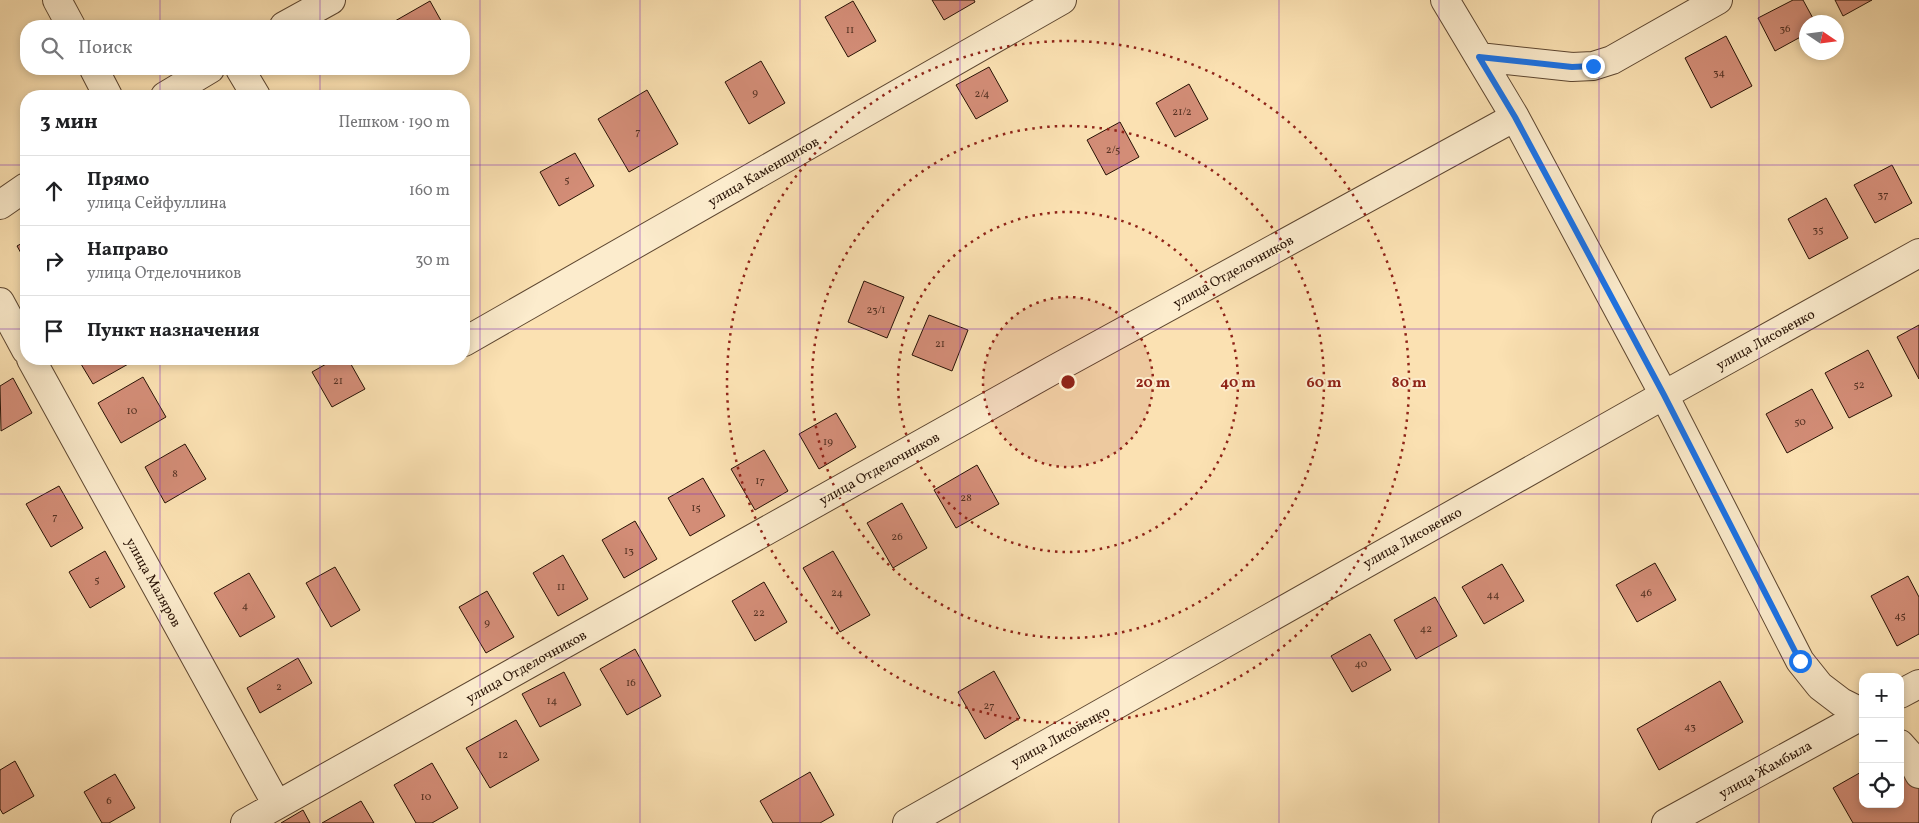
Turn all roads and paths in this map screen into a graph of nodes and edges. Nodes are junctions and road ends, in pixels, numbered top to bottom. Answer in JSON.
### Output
{"nodes":[{"id":1,"x":57,"y":0,"type":"edge"},
{"id":2,"x":331,"y":0,"type":"edge"},
{"id":3,"x":1062,"y":0,"type":"edge"},
{"id":4,"x":1445,"y":0,"type":"edge"},
{"id":5,"x":1718,"y":0,"type":"edge"},
{"id":6,"x":68,"y":20,"type":"edge"},
{"id":7,"x":295,"y":20,"type":"edge"},
{"id":8,"x":1479,"y":57,"type":"junction"},
{"id":9,"x":97,"y":75,"type":"edge"},
{"id":10,"x":200,"y":75,"type":"edge"},
{"id":11,"x":244,"y":75,"type":"edge"},
{"id":12,"x":105,"y":90,"type":"edge"},
{"id":13,"x":175,"y":90,"type":"edge"},
{"id":14,"x":252,"y":90,"type":"edge"},
{"id":15,"x":1515,"y":117,"type":"junction"},
{"id":16,"x":20,"y":191,"type":"edge"},
{"id":17,"x":0,"y":205,"type":"edge"},
{"id":18,"x":1919,"y":253,"type":"edge"},
{"id":19,"x":0,"y":302,"type":"edge"},
{"id":20,"x":20,"y":339,"type":"edge"},
{"id":21,"x":470,"y":339,"type":"edge"},
{"id":22,"x":34,"y":365,"type":"edge"},
{"id":23,"x":1664,"y":395,"type":"junction"},
{"id":24,"x":1919,"y":684,"type":"edge"},
{"id":25,"x":1904,"y":692,"type":"edge"},
{"id":26,"x":1859,"y":712,"type":"edge"},
{"id":27,"x":1859,"y":716,"type":"edge"},
{"id":28,"x":1904,"y":748,"type":"edge"},
{"id":29,"x":1919,"y":774,"type":"edge"},
{"id":30,"x":277,"y":805,"type":"junction"},
{"id":31,"x":245,"y":823,"type":"edge"},
{"id":32,"x":907,"y":823,"type":"edge"},
{"id":33,"x":1666,"y":823,"type":"edge"}],
"edges":[{"from":1,"to":6,"type":"street"},
{"from":2,"to":7,"type":"street"},
{"from":3,"to":21,"type":"street","name":"улица Каменщиков"},
{"from":4,"to":8,"type":"street"},
{"from":5,"to":8,"type":"street"},
{"from":8,"to":15,"type":"street"},
{"from":9,"to":12,"type":"street"},
{"from":10,"to":13,"type":"street"},
{"from":11,"to":14,"type":"street"},
{"from":15,"to":23,"type":"street"},
{"from":15,"to":30,"type":"street","name":"улица Отделочников"},
{"from":16,"to":17,"type":"street"},
{"from":18,"to":23,"type":"street","name":"улица Лисовенко"},
{"from":19,"to":20,"type":"street"},
{"from":22,"to":30,"type":"street","name":"улица Маляров"},
{"from":23,"to":26,"type":"street"},
{"from":23,"to":32,"type":"street","name":"улица Лисовенко"},
{"from":24,"to":25,"type":"street"},
{"from":27,"to":33,"type":"street","name":"улица Жамбыла"},
{"from":28,"to":29,"type":"street"},
{"from":30,"to":31,"type":"street","name":"улица Отделочников"}]}
